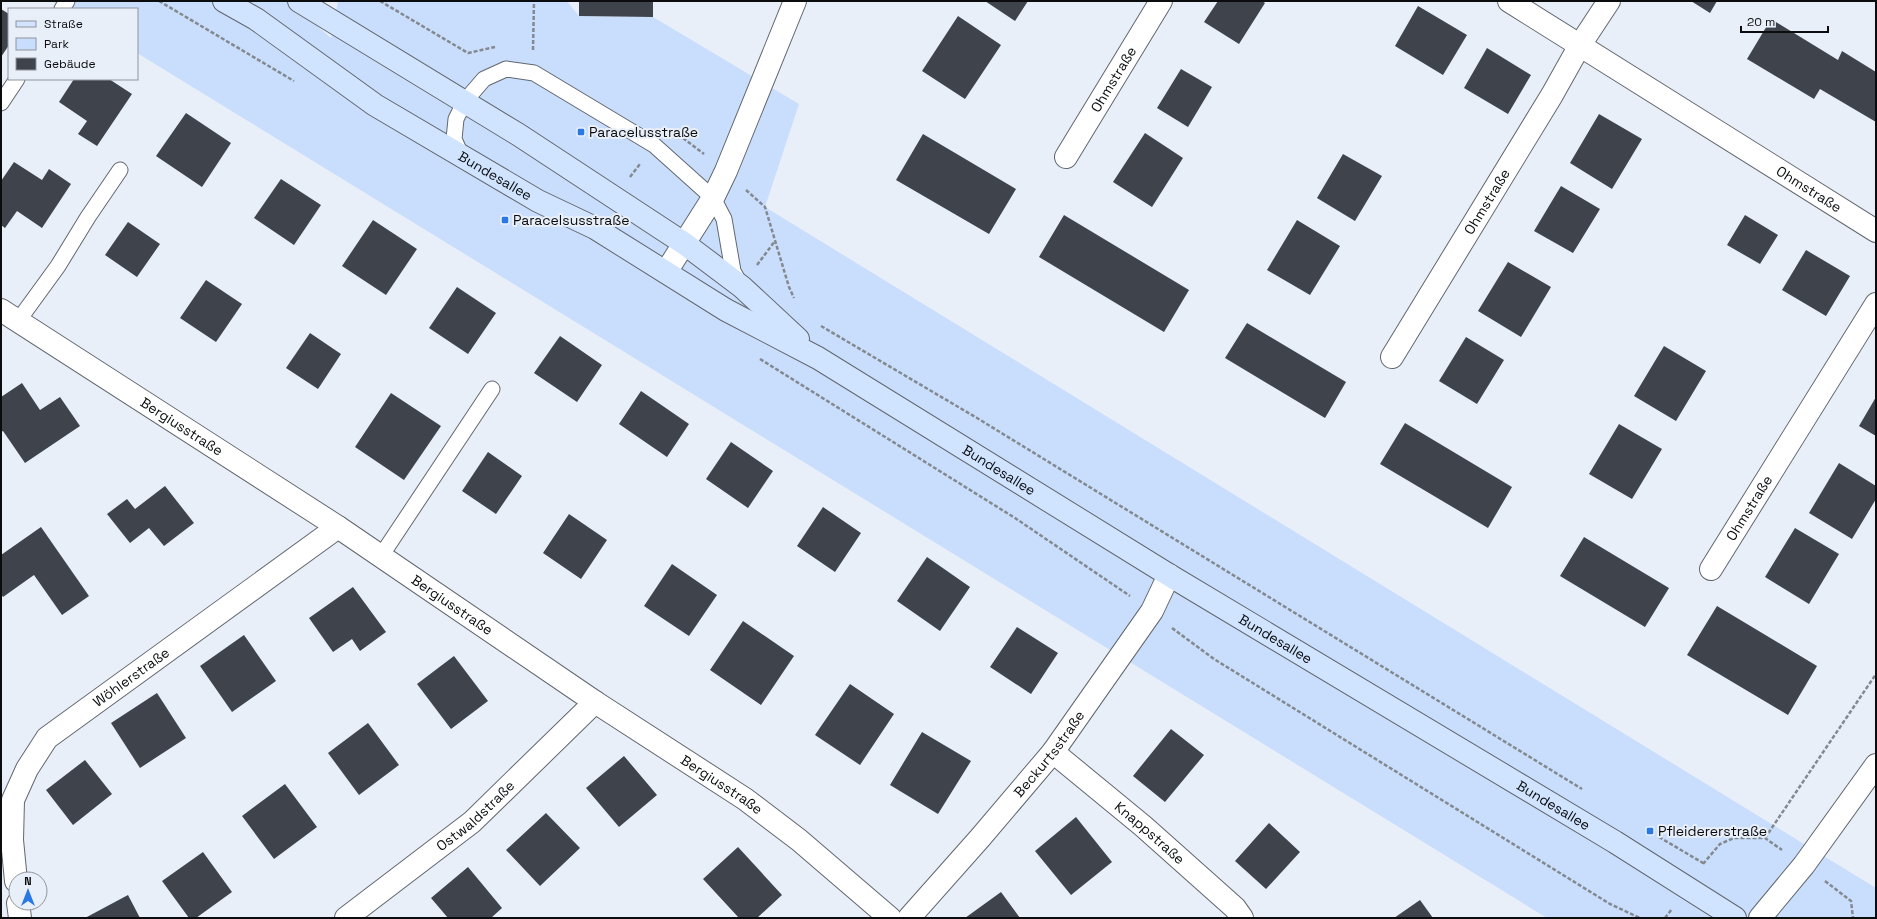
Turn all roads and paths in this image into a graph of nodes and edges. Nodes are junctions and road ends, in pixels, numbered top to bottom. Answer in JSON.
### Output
{"nodes":[{"id":1,"x":224,"y":1,"type":"edge"},
{"id":2,"x":299,"y":1,"type":"edge"},
{"id":3,"x":534,"y":1,"type":"edge"},
{"id":4,"x":795,"y":1,"type":"edge"},
{"id":5,"x":1161,"y":1,"type":"edge"},
{"id":6,"x":1509,"y":1,"type":"edge"},
{"id":7,"x":1609,"y":1,"type":"edge"},
{"id":8,"x":1580,"y":45,"type":"junction"},
{"id":9,"x":534,"y":73,"type":"junction"},
{"id":10,"x":16,"y":80,"type":"edge"},
{"id":11,"x":465,"y":101,"type":"junction"},
{"id":12,"x":1,"y":103,"type":"edge"},
{"id":13,"x":1066,"y":157,"type":"dead end"},
{"id":14,"x":463,"y":158,"type":"junction"},
{"id":15,"x":120,"y":170,"type":"dead end"},
{"id":16,"x":713,"y":198,"type":"junction"},
{"id":17,"x":765,"y":207,"type":"dead end"},
{"id":18,"x":1876,"y":231,"type":"edge"},
{"id":19,"x":685,"y":244,"type":"junction"},
{"id":20,"x":666,"y":272,"type":"junction"},
{"id":21,"x":742,"y":287,"type":"junction"},
{"id":22,"x":795,"y":299,"type":"dead end"},
{"id":23,"x":1876,"y":304,"type":"edge"},
{"id":24,"x":9,"y":315,"type":"edge"},
{"id":25,"x":818,"y":324,"type":"dead end"},
{"id":26,"x":1392,"y":357,"type":"dead end"},
{"id":27,"x":818,"y":358,"type":"junction"},
{"id":28,"x":758,"y":359,"type":"dead end"},
{"id":29,"x":492,"y":389,"type":"dead end"},
{"id":30,"x":338,"y":527,"type":"junction"},
{"id":31,"x":381,"y":556,"type":"junction"},
{"id":32,"x":1711,"y":569,"type":"dead end"},
{"id":33,"x":1170,"y":575,"type":"junction"},
{"id":34,"x":1152,"y":611,"type":"junction"},
{"id":35,"x":1876,"y":674,"type":"edge"},
{"id":36,"x":595,"y":702,"type":"junction"},
{"id":37,"x":1053,"y":752,"type":"junction"},
{"id":38,"x":1876,"y":765,"type":"edge"},
{"id":39,"x":1582,"y":789,"type":"dead end"},
{"id":40,"x":1657,"y":835,"type":"dead end"},
{"id":41,"x":1765,"y":838,"type":"dead end"},
{"id":42,"x":1703,"y":863,"type":"dead end"},
{"id":43,"x":15,"y":871,"type":"edge"},
{"id":44,"x":1851,"y":901,"type":"dead end"},
{"id":45,"x":346,"y":918,"type":"edge"},
{"id":46,"x":890,"y":918,"type":"edge"},
{"id":47,"x":909,"y":918,"type":"edge"},
{"id":48,"x":1242,"y":918,"type":"edge"},
{"id":49,"x":1640,"y":918,"type":"edge"},
{"id":50,"x":1735,"y":918,"type":"edge"},
{"id":51,"x":1760,"y":918,"type":"edge"},
{"id":52,"x":1853,"y":918,"type":"edge"}],
"edges":[{"from":1,"to":14,"type":"street","name":"Bundesallee"},
{"from":2,"to":11,"type":"street","name":"Bundesallee"},
{"from":3,"to":9,"type":"path"},
{"from":4,"to":16,"type":"street"},
{"from":5,"to":13,"type":"street","name":"Ohmstraße"},
{"from":6,"to":8,"type":"street","name":"Ohmstraße"},
{"from":7,"to":8,"type":"street","name":"Ohmstraße"},
{"from":8,"to":18,"type":"street","name":"Ohmstraße"},
{"from":8,"to":26,"type":"street","name":"Ohmstraße"},
{"from":9,"to":11,"type":"lane"},
{"from":9,"to":16,"type":"lane"},
{"from":10,"to":12,"type":"lane"},
{"from":11,"to":14,"type":"lane"},
{"from":11,"to":19,"type":"street","name":"Bundesallee"},
{"from":14,"to":20,"type":"street","name":"Bundesallee"},
{"from":15,"to":24,"type":"lane"},
{"from":16,"to":19,"type":"street"},
{"from":16,"to":21,"type":"lane"},
{"from":17,"to":22,"type":"path"},
{"from":19,"to":20,"type":"street"},
{"from":19,"to":21,"type":"street","name":"Bundesallee"},
{"from":20,"to":27,"type":"street","name":"Bundesallee"},
{"from":21,"to":27,"type":"street","name":"Bundesallee"},
{"from":23,"to":32,"type":"street","name":"Ohmstraße"},
{"from":24,"to":30,"type":"street","name":"Bergiusstraße"},
{"from":25,"to":39,"type":"path"},
{"from":27,"to":33,"type":"street","name":"Bundesallee"},
{"from":28,"to":34,"type":"path"},
{"from":29,"to":31,"type":"lane"},
{"from":30,"to":31,"type":"street","name":"Bergiusstraße"},
{"from":30,"to":43,"type":"street","name":"Wöhlerstraße"},
{"from":31,"to":36,"type":"street","name":"Bergiusstraße"},
{"from":33,"to":34,"type":"street","name":"Beckurtsstraße"},
{"from":33,"to":50,"type":"street","name":"Bundesallee"},
{"from":34,"to":37,"type":"street","name":"Beckurtsstraße"},
{"from":34,"to":49,"type":"path"},
{"from":35,"to":41,"type":"path"},
{"from":36,"to":45,"type":"street","name":"Ostwaldstraße"},
{"from":36,"to":46,"type":"street","name":"Bergiusstraße"},
{"from":37,"to":47,"type":"street","name":"Beckurtsstraße"},
{"from":37,"to":48,"type":"street","name":"Knappstraße"},
{"from":38,"to":51,"type":"street"},
{"from":40,"to":42,"type":"path"},
{"from":44,"to":52,"type":"path"}]}
